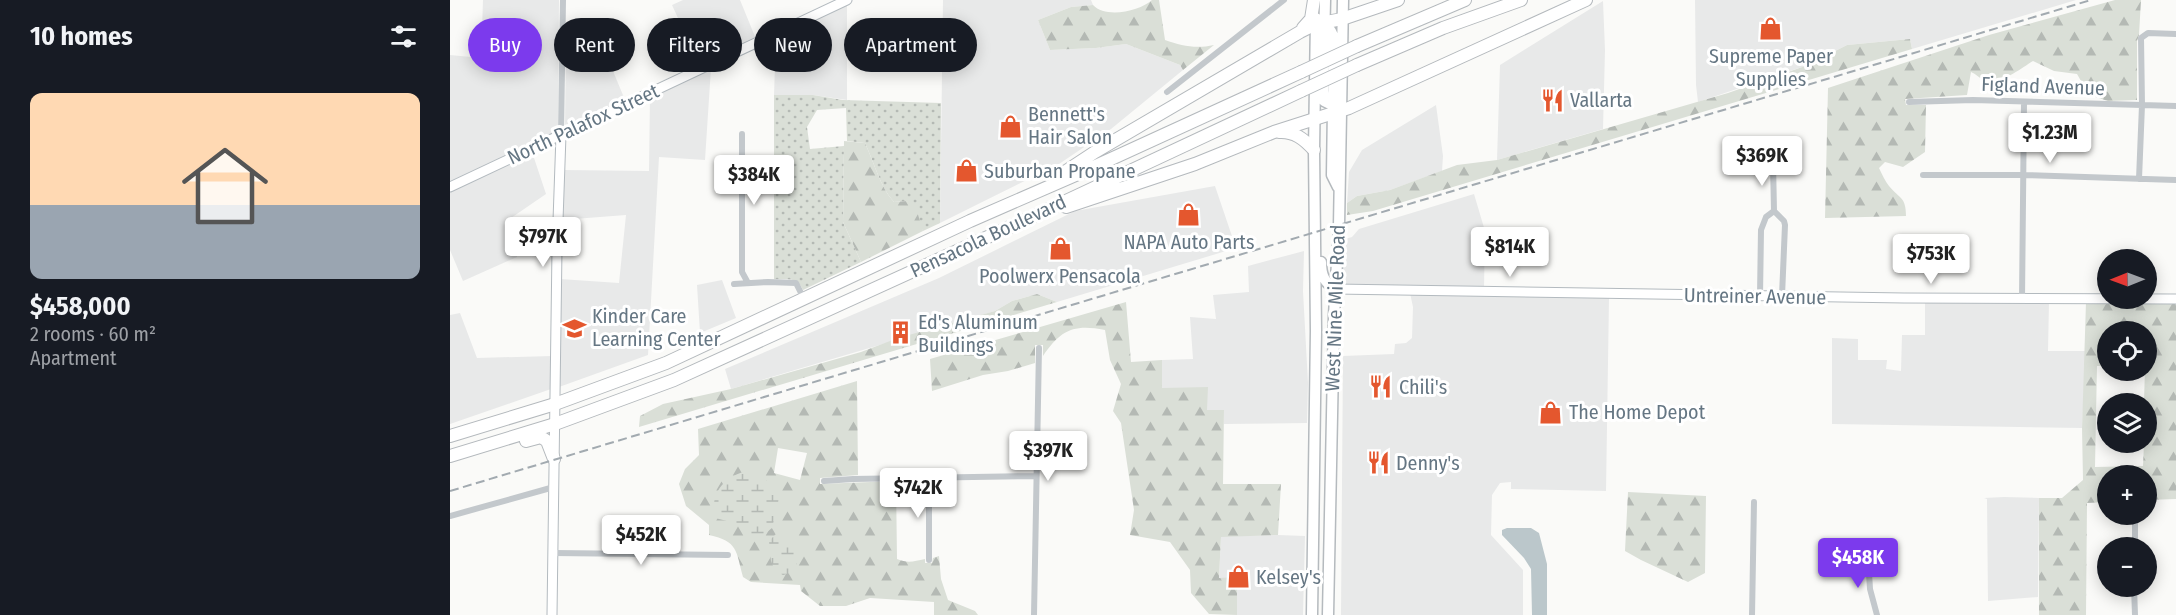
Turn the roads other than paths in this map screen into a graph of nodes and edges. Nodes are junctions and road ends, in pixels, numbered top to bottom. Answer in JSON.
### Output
{"nodes":[{"id":1,"x":563,"y":0,"type":"edge"},
{"id":2,"x":847,"y":0,"type":"edge"},
{"id":3,"x":1284,"y":0,"type":"edge"},
{"id":4,"x":1316,"y":0,"type":"edge"},
{"id":5,"x":1325,"y":0,"type":"edge"},
{"id":6,"x":1342,"y":0,"type":"edge"},
{"id":7,"x":1398,"y":0,"type":"edge"},
{"id":8,"x":1465,"y":0,"type":"edge"},
{"id":9,"x":1521,"y":0,"type":"edge"},
{"id":10,"x":1586,"y":0,"type":"edge"},
{"id":11,"x":1342,"y":19,"type":"junction"},
{"id":12,"x":1322,"y":24,"type":"junction"},
{"id":13,"x":1300,"y":32,"type":"junction"},
{"id":14,"x":2176,"y":34,"type":"edge"},
{"id":15,"x":1167,"y":92,"type":"dead end"},
{"id":16,"x":1909,"y":102,"type":"dead end"},
{"id":17,"x":2024,"y":103,"type":"junction"},
{"id":18,"x":2142,"y":105,"type":"junction"},
{"id":19,"x":2176,"y":106,"type":"edge"},
{"id":20,"x":1336,"y":109,"type":"junction"},
{"id":21,"x":1315,"y":118,"type":"junction"},
{"id":22,"x":1274,"y":132,"type":"junction"},
{"id":23,"x":742,"y":134,"type":"dead end"},
{"id":24,"x":561,"y":135,"type":"junction"},
{"id":25,"x":1314,"y":150,"type":"junction"},
{"id":26,"x":1773,"y":162,"type":"dead end"},
{"id":27,"x":1923,"y":175,"type":"dead end"},
{"id":28,"x":2023,"y":175,"type":"junction"},
{"id":29,"x":2139,"y":179,"type":"junction"},
{"id":30,"x":2176,"y":180,"type":"edge"},
{"id":31,"x":450,"y":187,"type":"edge"},
{"id":32,"x":1036,"y":191,"type":"junction"},
{"id":33,"x":1774,"y":211,"type":"junction"},
{"id":34,"x":1036,"y":215,"type":"junction"},
{"id":35,"x":970,"y":221,"type":"junction"},
{"id":36,"x":1315,"y":239,"type":"junction"},
{"id":37,"x":910,"y":272,"type":"junction"},
{"id":38,"x":748,"y":283,"type":"junction"},
{"id":39,"x":734,"y":284,"type":"dead end"},
{"id":40,"x":1335,"y":289,"type":"junction"},
{"id":41,"x":1315,"y":292,"type":"junction"},
{"id":42,"x":1760,"y":296,"type":"junction"},
{"id":43,"x":1782,"y":296,"type":"junction"},
{"id":44,"x":804,"y":299,"type":"junction"},
{"id":45,"x":2022,"y":299,"type":"junction"},
{"id":46,"x":2176,"y":299,"type":"edge"},
{"id":47,"x":769,"y":315,"type":"junction"},
{"id":48,"x":1039,"y":348,"type":"dead end"},
{"id":49,"x":666,"y":363,"type":"junction"},
{"id":50,"x":703,"y":366,"type":"junction"},
{"id":51,"x":1332,"y":372,"type":"junction"},
{"id":52,"x":555,"y":404,"type":"junction"},
{"id":53,"x":555,"y":424,"type":"junction"},
{"id":54,"x":450,"y":436,"type":"edge"},
{"id":55,"x":452,"y":458,"type":"edge"},
{"id":56,"x":554,"y":459,"type":"junction"},
{"id":57,"x":1036,"y":476,"type":"junction"},
{"id":58,"x":929,"y":478,"type":"junction"},
{"id":59,"x":824,"y":481,"type":"dead end"},
{"id":60,"x":1314,"y":481,"type":"junction"},
{"id":61,"x":554,"y":487,"type":"junction"},
{"id":62,"x":1754,"y":502,"type":"dead end"},
{"id":63,"x":450,"y":516,"type":"edge"},
{"id":64,"x":554,"y":554,"type":"junction"},
{"id":65,"x":728,"y":555,"type":"dead end"},
{"id":66,"x":1868,"y":557,"type":"dead end"},
{"id":67,"x":929,"y":560,"type":"dead end"},
{"id":68,"x":2134,"y":597,"type":"edge"},
{"id":69,"x":552,"y":615,"type":"edge"},
{"id":70,"x":1034,"y":615,"type":"edge"},
{"id":71,"x":1312,"y":615,"type":"edge"},
{"id":72,"x":1321,"y":615,"type":"edge"},
{"id":73,"x":1328,"y":615,"type":"edge"},
{"id":74,"x":1752,"y":615,"type":"edge"},
{"id":75,"x":1878,"y":615,"type":"edge"},
{"id":76,"x":2135,"y":615,"type":"edge"}],
"edges":[{"from":1,"to":24,"type":"street"},
{"from":2,"to":24,"type":"street","name":"North Palafox Street"},
{"from":3,"to":15,"type":"street"},
{"from":4,"to":12,"type":"main road","name":"West Nine Mile Road"},
{"from":4,"to":13,"type":"highway"},
{"from":5,"to":12,"type":"main road"},
{"from":6,"to":11,"type":"main road"},
{"from":7,"to":11,"type":"highway"},
{"from":8,"to":32,"type":"highway","name":"Pensacola Boulevard","bridge":true},
{"from":9,"to":34,"type":"highway","name":"Pensacola Boulevard","bridge":true},
{"from":10,"to":20,"type":"highway"},
{"from":11,"to":12,"type":"highway"},
{"from":11,"to":20,"type":"main road"},
{"from":12,"to":13,"type":"highway"},
{"from":12,"to":20,"type":"main road"},
{"from":12,"to":21,"type":"main road","name":"West Nine Mile Road"},
{"from":13,"to":32,"type":"highway"},
{"from":14,"to":18,"type":"street"},
{"from":16,"to":17,"type":"street","name":"Figland Avenue"},
{"from":17,"to":18,"type":"street","name":"Figland Avenue"},
{"from":17,"to":28,"type":"street"},
{"from":18,"to":19,"type":"street","name":"Figland Avenue"},
{"from":18,"to":29,"type":"street"},
{"from":20,"to":21,"type":"highway"},
{"from":20,"to":40,"type":"main road","name":"West Nine Mile Road"},
{"from":21,"to":22,"type":"highway"},
{"from":21,"to":25,"type":"main road","name":"West Nine Mile Road"},
{"from":22,"to":25,"type":"highway"},
{"from":22,"to":34,"type":"highway"},
{"from":23,"to":38,"type":"street"},
{"from":24,"to":31,"type":"street","name":"North Palafox Street"},
{"from":24,"to":52,"type":"street"},
{"from":25,"to":36,"type":"main road","name":"West Nine Mile Road"},
{"from":26,"to":33,"type":"street"},
{"from":27,"to":28,"type":"street"},
{"from":28,"to":29,"type":"street"},
{"from":28,"to":45,"type":"street"},
{"from":29,"to":30,"type":"street"},
{"from":32,"to":35,"type":"highway","name":"Pensacola Boulevard"},
{"from":33,"to":42,"type":"street"},
{"from":33,"to":43,"type":"street"},
{"from":34,"to":37,"type":"highway","name":"Pensacola Boulevard"},
{"from":35,"to":37,"type":"highway"},
{"from":35,"to":44,"type":"highway","name":"Pensacola Boulevard"},
{"from":36,"to":40,"type":"main road"},
{"from":36,"to":41,"type":"main road","name":"West Nine Mile Road"},
{"from":37,"to":50,"type":"highway","name":"Pensacola Boulevard"},
{"from":38,"to":39,"type":"street"},
{"from":38,"to":44,"type":"street"},
{"from":40,"to":42,"type":"street","name":"Untreiner Avenue"},
{"from":40,"to":51,"type":"main road","name":"West Nine Mile Road"},
{"from":41,"to":51,"type":"main road"},
{"from":41,"to":60,"type":"main road","name":"West Nine Mile Road"},
{"from":42,"to":43,"type":"street","name":"Untreiner Avenue"},
{"from":43,"to":45,"type":"street","name":"Untreiner Avenue"},
{"from":44,"to":47,"type":"highway","name":"Pensacola Boulevard"},
{"from":45,"to":46,"type":"street","name":"Untreiner Avenue"},
{"from":47,"to":49,"type":"highway","name":"Pensacola Boulevard"},
{"from":47,"to":50,"type":"highway"},
{"from":48,"to":57,"type":"street"},
{"from":49,"to":52,"type":"highway","name":"Pensacola Boulevard"},
{"from":49,"to":53,"type":"highway"},
{"from":50,"to":53,"type":"highway","name":"Pensacola Boulevard"},
{"from":51,"to":73,"type":"main road","name":"West Nine Mile Road"},
{"from":52,"to":53,"type":"street"},
{"from":52,"to":54,"type":"highway","name":"Pensacola Boulevard"},
{"from":52,"to":55,"type":"highway"},
{"from":53,"to":55,"type":"highway","name":"Pensacola Boulevard"},
{"from":53,"to":56,"type":"street"},
{"from":55,"to":56,"type":"highway"},
{"from":56,"to":61,"type":"street"},
{"from":57,"to":58,"type":"street"},
{"from":57,"to":70,"type":"street"},
{"from":58,"to":59,"type":"street"},
{"from":58,"to":67,"type":"street"},
{"from":60,"to":71,"type":"main road","name":"West Nine Mile Road"},
{"from":60,"to":72,"type":"main road"},
{"from":61,"to":63,"type":"street"},
{"from":61,"to":64,"type":"street"},
{"from":62,"to":74,"type":"street"},
{"from":64,"to":65,"type":"street"},
{"from":64,"to":69,"type":"street"},
{"from":66,"to":75,"type":"street"},
{"from":68,"to":76,"type":"street"}]}
